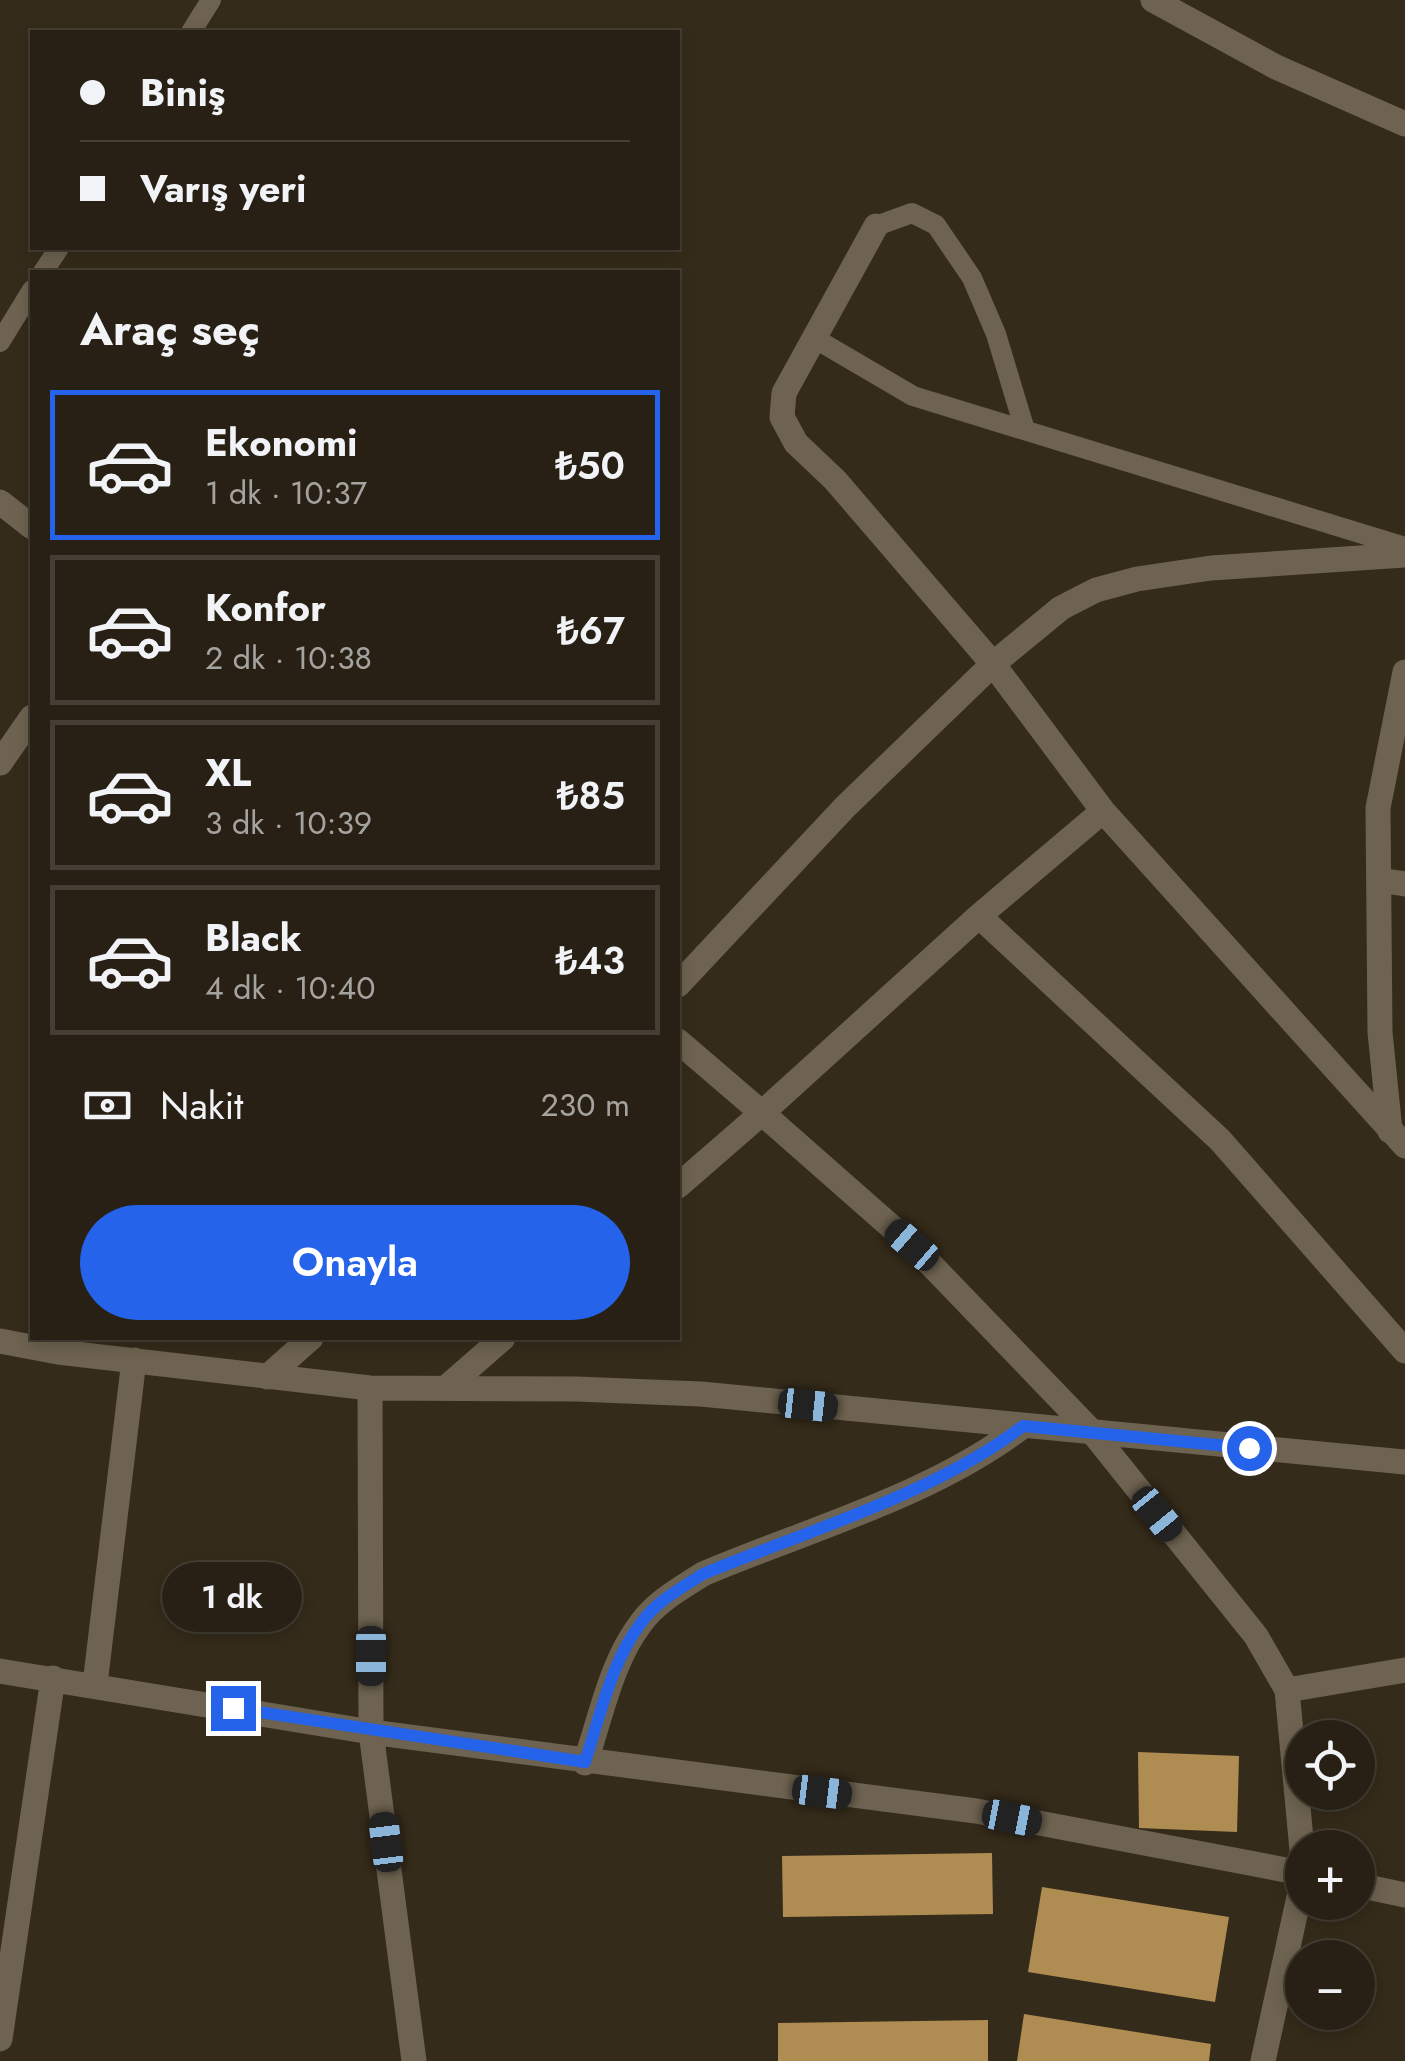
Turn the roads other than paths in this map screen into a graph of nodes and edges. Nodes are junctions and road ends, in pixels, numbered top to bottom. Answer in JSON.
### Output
{"nodes":[{"id":1,"x":212,"y":0,"type":"edge"},
{"id":2,"x":1153,"y":0,"type":"edge"},
{"id":3,"x":193,"y":30,"type":"edge"},
{"id":4,"x":1405,"y":124,"type":"edge"},
{"id":5,"x":876,"y":226,"type":"joint"},
{"id":6,"x":30,"y":293,"type":"edge"},
{"id":7,"x":814,"y":338,"type":"junction"},
{"id":8,"x":0,"y":342,"type":"edge"},
{"id":9,"x":1025,"y":430,"type":"junction"},
{"id":10,"x":0,"y":502,"type":"edge"},
{"id":11,"x":30,"y":525,"type":"edge"},
{"id":12,"x":1405,"y":547,"type":"edge"},
{"id":13,"x":1405,"y":555,"type":"edge"},
{"id":14,"x":993,"y":664,"type":"junction"},
{"id":15,"x":1405,"y":672,"type":"edge"},
{"id":16,"x":30,"y":720,"type":"edge"},
{"id":17,"x":0,"y":763,"type":"edge"},
{"id":18,"x":1103,"y":811,"type":"junction"},
{"id":19,"x":1379,"y":880,"type":"junction"},
{"id":20,"x":1405,"y":884,"type":"edge"},
{"id":21,"x":980,"y":916,"type":"junction"},
{"id":22,"x":680,"y":983,"type":"edge"},
{"id":23,"x":680,"y":1042,"type":"edge"},
{"id":24,"x":762,"y":1113,"type":"junction"},
{"id":25,"x":1398,"y":1138,"type":"edge"},
{"id":26,"x":680,"y":1184,"type":"edge"},
{"id":27,"x":309,"y":1340,"type":"edge"},
{"id":28,"x":501,"y":1340,"type":"edge"},
{"id":29,"x":0,"y":1341,"type":"edge"},
{"id":30,"x":64,"y":1345,"type":"edge"},
{"id":31,"x":1405,"y":1351,"type":"edge"},
{"id":32,"x":134,"y":1360,"type":"junction"},
{"id":33,"x":268,"y":1377,"type":"junction"},
{"id":34,"x":447,"y":1386,"type":"junction"},
{"id":35,"x":370,"y":1388,"type":"junction"},
{"id":36,"x":1023,"y":1426,"type":"junction"},
{"id":37,"x":1093,"y":1433,"type":"junction"},
{"id":38,"x":1405,"y":1462,"type":"edge"},
{"id":39,"x":1405,"y":1670,"type":"edge"},
{"id":40,"x":0,"y":1671,"type":"edge"},
{"id":41,"x":53,"y":1678,"type":"junction"},
{"id":42,"x":94,"y":1684,"type":"junction"},
{"id":43,"x":1287,"y":1690,"type":"junction"},
{"id":44,"x":371,"y":1732,"type":"junction"},
{"id":45,"x":585,"y":1762,"type":"junction"},
{"id":46,"x":1300,"y":1830,"type":"edge"},
{"id":47,"x":1285,"y":1870,"type":"edge"},
{"id":48,"x":1375,"y":1888,"type":"edge"},
{"id":49,"x":1405,"y":1895,"type":"edge"},
{"id":50,"x":1294,"y":1920,"type":"edge"},
{"id":51,"x":0,"y":2040,"type":"edge"},
{"id":52,"x":414,"y":2061,"type":"edge"},
{"id":53,"x":1264,"y":2061,"type":"edge"}],
"edges":[{"from":1,"to":3,"type":"lane"},
{"from":2,"to":4,"type":"street"},
{"from":5,"to":7,"type":"street"},
{"from":5,"to":9,"type":"lane"},
{"from":6,"to":8,"type":"lane"},
{"from":7,"to":9,"type":"lane"},
{"from":7,"to":14,"type":"street"},
{"from":9,"to":12,"type":"lane"},
{"from":10,"to":11,"type":"street"},
{"from":13,"to":14,"type":"street"},
{"from":14,"to":18,"type":"street"},
{"from":14,"to":22,"type":"street"},
{"from":15,"to":19,"type":"street"},
{"from":16,"to":17,"type":"street"},
{"from":18,"to":21,"type":"street"},
{"from":18,"to":25,"type":"street"},
{"from":19,"to":20,"type":"street"},
{"from":19,"to":25,"type":"street"},
{"from":21,"to":24,"type":"street"},
{"from":21,"to":31,"type":"street"},
{"from":23,"to":24,"type":"street"},
{"from":24,"to":26,"type":"street"},
{"from":24,"to":37,"type":"street"},
{"from":27,"to":33,"type":"street"},
{"from":28,"to":34,"type":"street"},
{"from":29,"to":30,"type":"street"},
{"from":30,"to":32,"type":"street"},
{"from":32,"to":33,"type":"street"},
{"from":32,"to":42,"type":"street"},
{"from":33,"to":35,"type":"street"},
{"from":34,"to":35,"type":"street"},
{"from":34,"to":36,"type":"street"},
{"from":35,"to":44,"type":"street"},
{"from":36,"to":37,"type":"street"},
{"from":36,"to":45,"type":"street"},
{"from":37,"to":38,"type":"street"},
{"from":37,"to":43,"type":"street"},
{"from":39,"to":43,"type":"street"},
{"from":40,"to":41,"type":"street"},
{"from":41,"to":42,"type":"street"},
{"from":41,"to":51,"type":"street"},
{"from":42,"to":44,"type":"street"},
{"from":43,"to":46,"type":"street"},
{"from":44,"to":45,"type":"street"},
{"from":44,"to":52,"type":"street"},
{"from":45,"to":47,"type":"street"},
{"from":48,"to":49,"type":"street"},
{"from":50,"to":53,"type":"street"}]}
